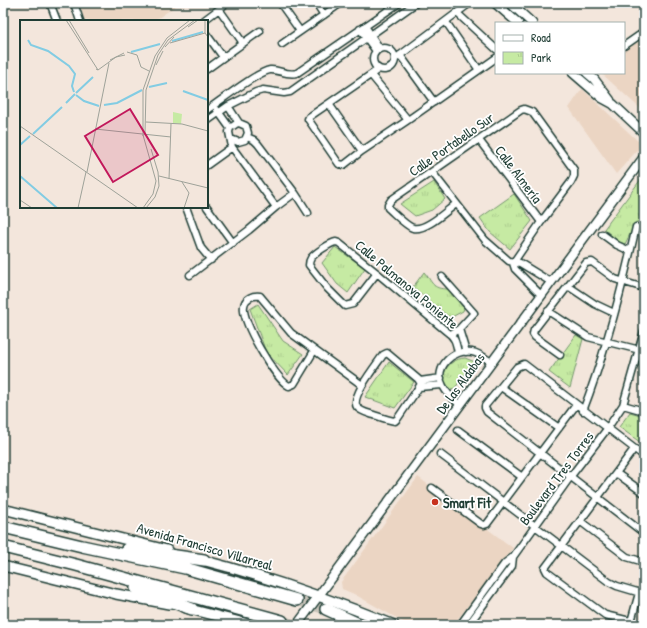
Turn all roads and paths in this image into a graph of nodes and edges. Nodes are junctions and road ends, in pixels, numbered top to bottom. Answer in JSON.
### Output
{"nodes":[{"id":1,"x":50,"y":3,"type":"edge"},
{"id":2,"x":74,"y":3,"type":"edge"},
{"id":3,"x":227,"y":3,"type":"edge"},
{"id":4,"x":280,"y":3,"type":"edge"},
{"id":5,"x":316,"y":3,"type":"edge"},
{"id":6,"x":341,"y":3,"type":"edge"},
{"id":7,"x":398,"y":3,"type":"edge"},
{"id":8,"x":416,"y":3,"type":"edge"},
{"id":9,"x":470,"y":3,"type":"edge"},
{"id":10,"x":495,"y":3,"type":"edge"},
{"id":11,"x":510,"y":3,"type":"edge"},
{"id":12,"x":219,"y":9,"type":"junction"},
{"id":13,"x":406,"y":10,"type":"junction"},
{"id":14,"x":457,"y":13,"type":"junction"},
{"id":15,"x":324,"y":15,"type":"junction"},
{"id":16,"x":57,"y":20,"type":"edge"},
{"id":17,"x":80,"y":20,"type":"edge"},
{"id":18,"x":203,"y":20,"type":"edge"},
{"id":19,"x":446,"y":22,"type":"junction"},
{"id":20,"x":517,"y":22,"type":"edge"},
{"id":21,"x":531,"y":22,"type":"edge"},
{"id":22,"x":362,"y":28,"type":"junction"},
{"id":23,"x":260,"y":31,"type":"dead end"},
{"id":24,"x":300,"y":31,"type":"junction"},
{"id":25,"x":644,"y":32,"type":"edge"},
{"id":26,"x":208,"y":36,"type":"edge"},
{"id":27,"x":369,"y":36,"type":"junction"},
{"id":28,"x":243,"y":43,"type":"junction"},
{"id":29,"x":282,"y":44,"type":"dead end"},
{"id":30,"x":625,"y":45,"type":"edge"},
{"id":31,"x":495,"y":48,"type":"edge"},
{"id":32,"x":378,"y":50,"type":"junction"},
{"id":33,"x":223,"y":57,"type":"junction"},
{"id":34,"x":398,"y":57,"type":"junction"},
{"id":35,"x":495,"y":59,"type":"edge"},
{"id":36,"x":208,"y":68,"type":"edge"},
{"id":37,"x":379,"y":69,"type":"junction"},
{"id":38,"x":479,"y":70,"type":"junction"},
{"id":39,"x":292,"y":74,"type":"junction"},
{"id":40,"x":581,"y":74,"type":"edge"},
{"id":41,"x":371,"y":75,"type":"junction"},
{"id":42,"x":254,"y":78,"type":"junction"},
{"id":43,"x":297,"y":86,"type":"junction"},
{"id":44,"x":260,"y":90,"type":"junction"},
{"id":45,"x":434,"y":102,"type":"junction"},
{"id":46,"x":329,"y":104,"type":"junction"},
{"id":47,"x":214,"y":105,"type":"junction"},
{"id":48,"x":228,"y":106,"type":"junction"},
{"id":49,"x":208,"y":109,"type":"edge"},
{"id":50,"x":219,"y":112,"type":"junction"},
{"id":51,"x":208,"y":120,"type":"edge"},
{"id":52,"x":408,"y":120,"type":"junction"},
{"id":53,"x":239,"y":123,"type":"junction"},
{"id":54,"x":230,"y":128,"type":"junction"},
{"id":55,"x":644,"y":133,"type":"edge"},
{"id":56,"x":247,"y":137,"type":"junction"},
{"id":57,"x":231,"y":139,"type":"junction"},
{"id":58,"x":479,"y":140,"type":"junction"},
{"id":59,"x":232,"y":147,"type":"junction"},
{"id":60,"x":362,"y":151,"type":"junction"},
{"id":61,"x":644,"y":157,"type":"edge"},
{"id":62,"x":208,"y":164,"type":"edge"},
{"id":63,"x":432,"y":172,"type":"junction"},
{"id":64,"x":295,"y":193,"type":"junction"},
{"id":65,"x":456,"y":204,"type":"junction"},
{"id":66,"x":276,"y":207,"type":"junction"},
{"id":67,"x":186,"y":208,"type":"edge"},
{"id":68,"x":208,"y":208,"type":"edge"},
{"id":69,"x":308,"y":213,"type":"dead end"},
{"id":70,"x":541,"y":222,"type":"junction"},
{"id":71,"x":636,"y":227,"type":"dead end"},
{"id":72,"x":602,"y":234,"type":"dead end"},
{"id":73,"x":234,"y":243,"type":"junction"},
{"id":74,"x":630,"y":251,"type":"junction"},
{"id":75,"x":211,"y":260,"type":"junction"},
{"id":76,"x":513,"y":263,"type":"junction"},
{"id":77,"x":377,"y":273,"type":"junction"},
{"id":78,"x":190,"y":276,"type":"dead end"},
{"id":79,"x":442,"y":277,"type":"dead end"},
{"id":80,"x":551,"y":282,"type":"junction"},
{"id":81,"x":623,"y":282,"type":"junction"},
{"id":82,"x":568,"y":286,"type":"junction"},
{"id":83,"x":644,"y":288,"type":"edge"},
{"id":84,"x":541,"y":295,"type":"junction"},
{"id":85,"x":548,"y":311,"type":"junction"},
{"id":86,"x":614,"y":313,"type":"junction"},
{"id":87,"x":459,"y":329,"type":"junction"},
{"id":88,"x":644,"y":331,"type":"edge"},
{"id":89,"x":451,"y":334,"type":"junction"},
{"id":90,"x":606,"y":342,"type":"junction"},
{"id":91,"x":641,"y":350,"type":"edge"},
{"id":92,"x":314,"y":351,"type":"junction"},
{"id":93,"x":466,"y":352,"type":"junction"},
{"id":94,"x":458,"y":353,"type":"junction"},
{"id":95,"x":560,"y":355,"type":"dead end"},
{"id":96,"x":491,"y":362,"type":"junction"},
{"id":97,"x":441,"y":378,"type":"junction"},
{"id":98,"x":362,"y":385,"type":"junction"},
{"id":99,"x":442,"y":385,"type":"junction"},
{"id":100,"x":419,"y":386,"type":"junction"},
{"id":101,"x":502,"y":386,"type":"junction"},
{"id":102,"x":460,"y":404,"type":"junction"},
{"id":103,"x":576,"y":405,"type":"junction"},
{"id":104,"x":623,"y":405,"type":"junction"},
{"id":105,"x":584,"y":410,"type":"junction"},
{"id":106,"x":644,"y":411,"type":"edge"},
{"id":107,"x":559,"y":428,"type":"junction"},
{"id":108,"x":607,"y":429,"type":"junction"},
{"id":109,"x":458,"y":430,"type":"dead end"},
{"id":110,"x":634,"y":449,"type":"junction"},
{"id":111,"x":540,"y":453,"type":"junction"},
{"id":112,"x":440,"y":454,"type":"dead end"},
{"id":113,"x":644,"y":456,"type":"edge"},
{"id":114,"x":616,"y":472,"type":"junction"},
{"id":115,"x":571,"y":476,"type":"junction"},
{"id":116,"x":522,"y":477,"type":"junction"},
{"id":117,"x":432,"y":488,"type":"dead end"},
{"id":118,"x":644,"y":493,"type":"edge"},
{"id":119,"x":598,"y":497,"type":"junction"},
{"id":120,"x":504,"y":502,"type":"junction"},
{"id":121,"x":3,"y":510,"type":"edge"},
{"id":122,"x":580,"y":521,"type":"junction"},
{"id":123,"x":535,"y":526,"type":"junction"},
{"id":124,"x":3,"y":527,"type":"edge"},
{"id":125,"x":644,"y":531,"type":"edge"},
{"id":126,"x":82,"y":546,"type":"junction"},
{"id":127,"x":561,"y":546,"type":"junction"},
{"id":128,"x":3,"y":547,"type":"edge"},
{"id":129,"x":204,"y":560,"type":"junction"},
{"id":130,"x":644,"y":562,"type":"edge"},
{"id":131,"x":76,"y":565,"type":"junction"},
{"id":132,"x":3,"y":566,"type":"edge"},
{"id":133,"x":642,"y":593,"type":"edge"},
{"id":134,"x":318,"y":595,"type":"junction"},
{"id":135,"x":297,"y":600,"type":"tunnel mouth"},
{"id":136,"x":192,"y":609,"type":"junction"},
{"id":137,"x":326,"y":609,"type":"tunnel mouth"},
{"id":138,"x":470,"y":620,"type":"edge"},
{"id":139,"x":282,"y":621,"type":"dead end"},
{"id":140,"x":252,"y":625,"type":"edge"},
{"id":141,"x":296,"y":625,"type":"edge"},
{"id":142,"x":361,"y":625,"type":"edge"},
{"id":143,"x":394,"y":625,"type":"edge"},
{"id":144,"x":460,"y":625,"type":"edge"}],
"edges":[{"from":1,"to":16,"type":"street"},
{"from":2,"to":17,"type":"street"},
{"from":3,"to":12,"type":"street"},
{"from":4,"to":24,"type":"street"},
{"from":5,"to":15,"type":"street"},
{"from":6,"to":15,"type":"street"},
{"from":7,"to":13,"type":"street"},
{"from":7,"to":22,"type":"street"},
{"from":8,"to":13,"type":"street"},
{"from":9,"to":14,"type":"street"},
{"from":10,"to":20,"type":"street"},
{"from":11,"to":21,"type":"street"},
{"from":12,"to":18,"type":"street"},
{"from":12,"to":28,"type":"street"},
{"from":13,"to":27,"type":"street"},
{"from":14,"to":19,"type":"street"},
{"from":14,"to":31,"type":"street"},
{"from":15,"to":24,"type":"street"},
{"from":19,"to":34,"type":"street"},
{"from":19,"to":38,"type":"street"},
{"from":22,"to":27,"type":"street"},
{"from":22,"to":39,"type":"street"},
{"from":23,"to":28,"type":"street"},
{"from":24,"to":29,"type":"street"},
{"from":25,"to":30,"type":"street"},
{"from":26,"to":33,"type":"street"},
{"from":27,"to":32,"type":"street"},
{"from":27,"to":43,"type":"street"},
{"from":28,"to":33,"type":"street"},
{"from":32,"to":34,"type":"street"},
{"from":32,"to":37,"type":"street"},
{"from":33,"to":36,"type":"street"},
{"from":34,"to":37,"type":"street"},
{"from":34,"to":45,"type":"street"},
{"from":35,"to":38,"type":"street"},
{"from":37,"to":41,"type":"street"},
{"from":38,"to":45,"type":"street"},
{"from":39,"to":42,"type":"street"},
{"from":39,"to":43,"type":"street"},
{"from":40,"to":55,"type":"street"},
{"from":41,"to":46,"type":"street"},
{"from":41,"to":52,"type":"street"},
{"from":42,"to":44,"type":"street"},
{"from":42,"to":47,"type":"street"},
{"from":43,"to":44,"type":"street"},
{"from":44,"to":48,"type":"street"},
{"from":45,"to":52,"type":"street"},
{"from":46,"to":60,"type":"street"},
{"from":46,"to":60,"type":"street"},
{"from":47,"to":49,"type":"street"},
{"from":47,"to":50,"type":"street"},
{"from":48,"to":50,"type":"street"},
{"from":48,"to":53,"type":"street"},
{"from":50,"to":51,"type":"street"},
{"from":50,"to":54,"type":"street"},
{"from":52,"to":60,"type":"street"},
{"from":53,"to":54,"type":"street"},
{"from":53,"to":56,"type":"street"},
{"from":54,"to":57,"type":"street"},
{"from":56,"to":57,"type":"street"},
{"from":56,"to":64,"type":"street"},
{"from":57,"to":59,"type":"street"},
{"from":58,"to":63,"type":"street","name":"Calle Portabello Sur"},
{"from":58,"to":70,"type":"street","name":"Calle Almería"},
{"from":58,"to":70,"type":"street","name":"Calle Portabello Sur"},
{"from":59,"to":62,"type":"street"},
{"from":59,"to":66,"type":"street"},
{"from":61,"to":80,"type":"street","name":"De las Aldabas"},
{"from":63,"to":65,"type":"street"},
{"from":63,"to":65,"type":"street","name":"Calle Portabello Sur"},
{"from":64,"to":66,"type":"street"},
{"from":64,"to":69,"type":"street"},
{"from":65,"to":76,"type":"street"},
{"from":66,"to":73,"type":"street"},
{"from":67,"to":75,"type":"street"},
{"from":68,"to":73,"type":"street"},
{"from":70,"to":76,"type":"street"},
{"from":71,"to":74,"type":"street"},
{"from":72,"to":74,"type":"street"},
{"from":73,"to":75,"type":"street"},
{"from":74,"to":81,"type":"street"},
{"from":75,"to":78,"type":"street"},
{"from":76,"to":80,"type":"street"},
{"from":76,"to":84,"type":"street"},
{"from":77,"to":77,"type":"street","name":"Calle Palmanova Poniente"},
{"from":77,"to":89,"type":"street","name":"Calle Palmanova Poniente"},
{"from":79,"to":87,"type":"street"},
{"from":80,"to":84,"type":"street","name":"De las Aldabas"},
{"from":81,"to":82,"type":"street"},
{"from":81,"to":83,"type":"street"},
{"from":81,"to":86,"type":"street"},
{"from":82,"to":85,"type":"street"},
{"from":82,"to":86,"type":"street"},
{"from":84,"to":96,"type":"street","name":"De las Aldabas"},
{"from":85,"to":90,"type":"street"},
{"from":85,"to":95,"type":"street"},
{"from":86,"to":90,"type":"street"},
{"from":87,"to":89,"type":"street"},
{"from":87,"to":93,"type":"street","name":"Calle Palmanova Poniente"},
{"from":88,"to":91,"type":"street","name":"Boulevard Tres Torres"},
{"from":89,"to":94,"type":"street","name":"Calle Palmanova Poniente"},
{"from":90,"to":91,"type":"street"},
{"from":90,"to":105,"type":"street"},
{"from":91,"to":104,"type":"street","name":"Boulevard Tres Torres"},
{"from":92,"to":92,"type":"street"},
{"from":92,"to":98,"type":"street"},
{"from":93,"to":94,"type":"street"},
{"from":93,"to":96,"type":"street"},
{"from":94,"to":97,"type":"street"},
{"from":96,"to":102,"type":"street","name":"De las Aldabas"},
{"from":97,"to":99,"type":"street"},
{"from":97,"to":100,"type":"street"},
{"from":98,"to":100,"type":"street"},
{"from":98,"to":100,"type":"street"},
{"from":99,"to":100,"type":"street"},
{"from":99,"to":102,"type":"street"},
{"from":101,"to":103,"type":"street"},
{"from":101,"to":107,"type":"street"},
{"from":101,"to":111,"type":"street"},
{"from":102,"to":134,"type":"street","name":"De las Aldabas"},
{"from":103,"to":105,"type":"street"},
{"from":103,"to":107,"type":"street"},
{"from":104,"to":106,"type":"street"},
{"from":104,"to":108,"type":"street","name":"Boulevard Tres Torres"},
{"from":105,"to":108,"type":"street"},
{"from":107,"to":111,"type":"street"},
{"from":108,"to":110,"type":"street"},
{"from":108,"to":115,"type":"street","name":"Boulevard Tres Torres"},
{"from":109,"to":116,"type":"street"},
{"from":110,"to":113,"type":"street"},
{"from":110,"to":114,"type":"street"},
{"from":111,"to":115,"type":"street"},
{"from":111,"to":116,"type":"street"},
{"from":112,"to":120,"type":"street"},
{"from":114,"to":118,"type":"street"},
{"from":114,"to":119,"type":"street"},
{"from":115,"to":119,"type":"street"},
{"from":115,"to":123,"type":"street","name":"Boulevard Tres Torres"},
{"from":116,"to":120,"type":"street"},
{"from":117,"to":120,"type":"street"},
{"from":119,"to":122,"type":"street"},
{"from":119,"to":125,"type":"street"},
{"from":120,"to":123,"type":"street"},
{"from":121,"to":129,"type":"main road","name":"Avenida Francisco Villarreal"},
{"from":122,"to":127,"type":"street"},
{"from":122,"to":130,"type":"street"},
{"from":123,"to":127,"type":"street"},
{"from":123,"to":138,"type":"street","name":"Boulevard Tres Torres"},
{"from":124,"to":126,"type":"highway","name":"Avenida Francisco Villarreal"},
{"from":126,"to":129,"type":"highway"},
{"from":126,"to":135,"type":"highway","name":"Avenida Francisco Villarreal"},
{"from":127,"to":133,"type":"street"},
{"from":127,"to":133,"type":"street"},
{"from":128,"to":131,"type":"highway"},
{"from":129,"to":134,"type":"main road","name":"Avenida Francisco Villarreal"},
{"from":131,"to":136,"type":"highway"},
{"from":131,"to":139,"type":"highway"},
{"from":132,"to":136,"type":"main road"},
{"from":134,"to":141,"type":"street","name":"De las Aldabas"},
{"from":134,"to":143,"type":"main road","name":"Avenida Francisco Villarreal"},
{"from":136,"to":140,"type":"main road"},
{"from":137,"to":142,"type":"highway"},
{"from":138,"to":144,"type":"street","name":"Boulevard Tres Torres"}]}
